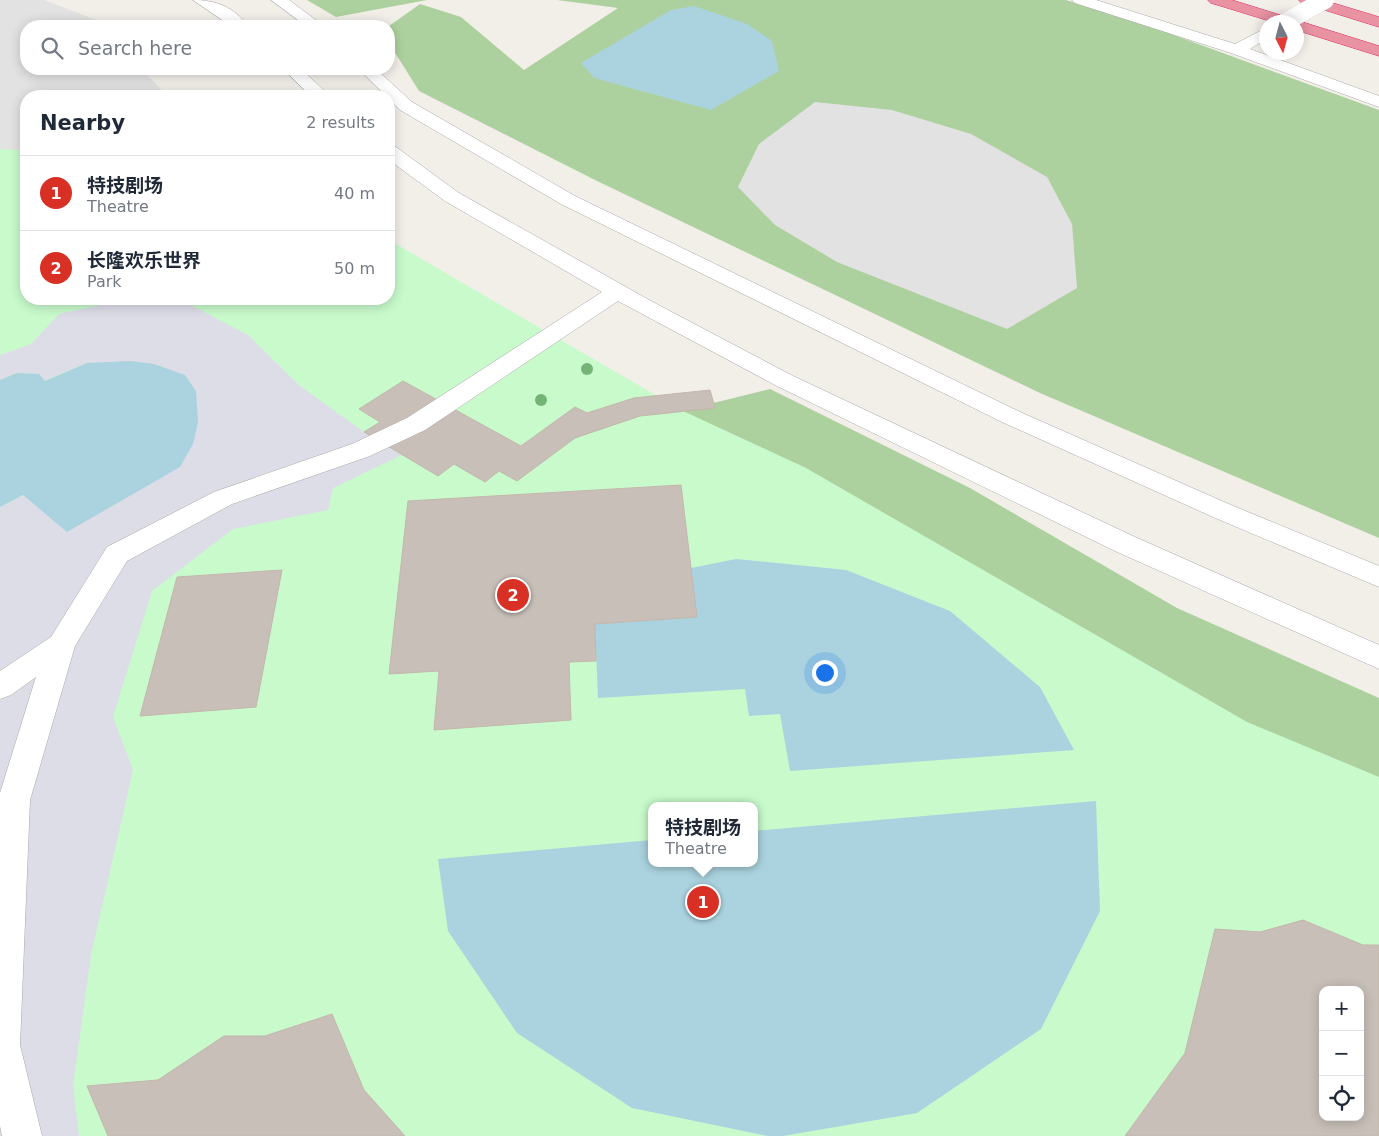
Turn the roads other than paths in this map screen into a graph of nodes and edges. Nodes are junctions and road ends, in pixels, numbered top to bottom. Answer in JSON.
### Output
{"nodes":[{"id":1,"x":201,"y":0,"type":"edge"},
{"id":2,"x":279,"y":0,"type":"edge"},
{"id":3,"x":1080,"y":0,"type":"edge"},
{"id":4,"x":1216,"y":0,"type":"edge"},
{"id":5,"x":1307,"y":0,"type":"edge"},
{"id":6,"x":1325,"y":0,"type":"edge"},
{"id":7,"x":1264,"y":15,"type":"edge"},
{"id":8,"x":1298,"y":15,"type":"edge"},
{"id":9,"x":233,"y":20,"type":"edge"},
{"id":10,"x":307,"y":20,"type":"edge"},
{"id":11,"x":1379,"y":22,"type":"edge"},
{"id":12,"x":1304,"y":28,"type":"edge"},
{"id":13,"x":1259,"y":37,"type":"edge"},
{"id":14,"x":1237,"y":50,"type":"junction"},
{"id":15,"x":1379,"y":51,"type":"edge"},
{"id":16,"x":298,"y":75,"type":"edge"},
{"id":17,"x":373,"y":75,"type":"edge"},
{"id":18,"x":314,"y":90,"type":"edge"},
{"id":19,"x":389,"y":90,"type":"edge"},
{"id":20,"x":395,"y":96,"type":"edge"},
{"id":21,"x":1379,"y":102,"type":"edge"},
{"id":22,"x":395,"y":155,"type":"edge"},
{"id":23,"x":618,"y":291,"type":"junction"},
{"id":24,"x":1379,"y":577,"type":"edge"},
{"id":25,"x":60,"y":645,"type":"junction"},
{"id":26,"x":1379,"y":658,"type":"edge"},
{"id":27,"x":0,"y":687,"type":"edge"},
{"id":28,"x":13,"y":1124,"type":"edge"}],
"edges":[{"from":1,"to":9,"type":"street"},
{"from":2,"to":10,"type":"street"},
{"from":3,"to":14,"type":"street"},
{"from":4,"to":7,"type":"highway"},
{"from":5,"to":11,"type":"highway"},
{"from":6,"to":8,"type":"street","bridge":true},
{"from":12,"to":15,"type":"highway"},
{"from":13,"to":14,"type":"street"},
{"from":14,"to":21,"type":"street"},
{"from":16,"to":18,"type":"street"},
{"from":17,"to":19,"type":"street"},
{"from":20,"to":24,"type":"street"},
{"from":22,"to":23,"type":"street"},
{"from":23,"to":25,"type":"street"},
{"from":23,"to":26,"type":"street"},
{"from":25,"to":27,"type":"street"},
{"from":25,"to":28,"type":"street"}]}
